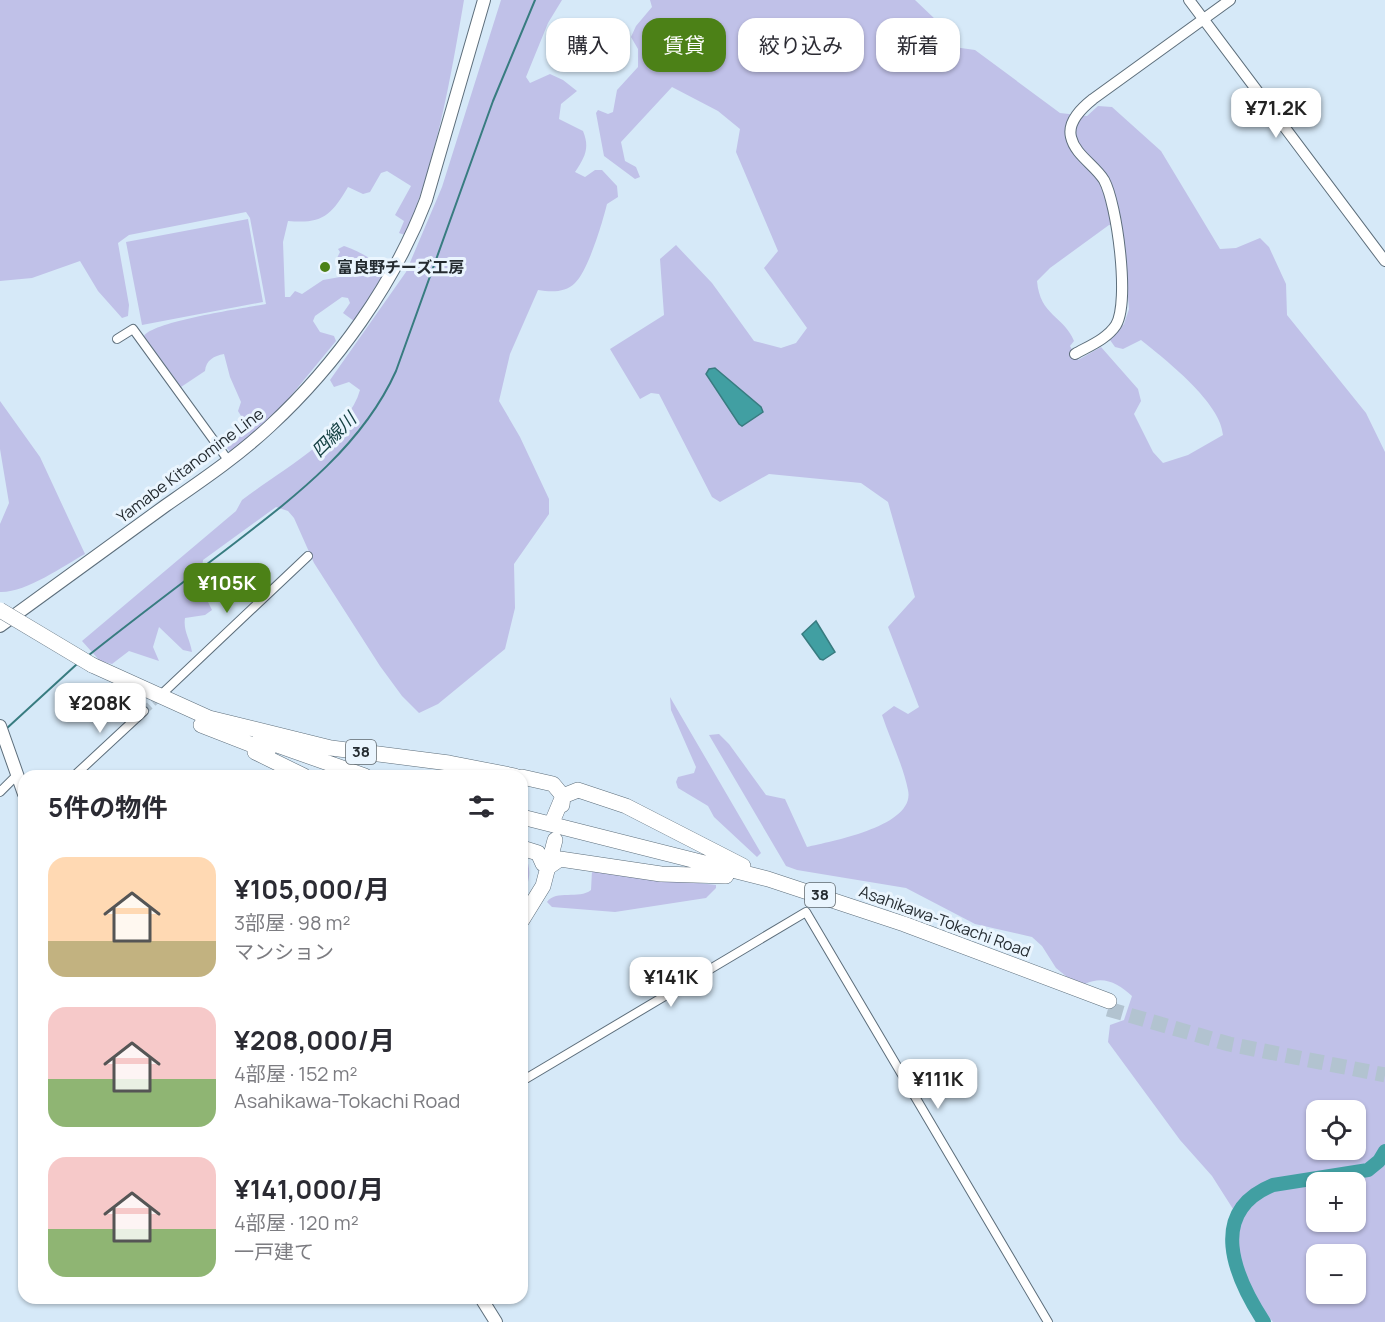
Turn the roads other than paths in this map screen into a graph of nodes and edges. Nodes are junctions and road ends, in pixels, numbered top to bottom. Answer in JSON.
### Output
{"nodes":[{"id":1,"x":484,"y":0,"type":"edge"},
{"id":2,"x":1189,"y":0,"type":"edge"},
{"id":3,"x":1230,"y":0,"type":"edge"},
{"id":4,"x":1204,"y":20,"type":"junction"},
{"id":5,"x":1385,"y":261,"type":"edge"},
{"id":6,"x":117,"y":339,"type":"dead end"},
{"id":7,"x":1075,"y":354,"type":"dead end"},
{"id":8,"x":228,"y":460,"type":"junction"},
{"id":9,"x":308,"y":556,"type":"dead end"},
{"id":10,"x":0,"y":610,"type":"edge"},
{"id":11,"x":0,"y":618,"type":"edge"},
{"id":12,"x":0,"y":626,"type":"edge"},
{"id":13,"x":90,"y":667,"type":"junction"},
{"id":14,"x":164,"y":692,"type":"tunnel mouth"},
{"id":15,"x":144,"y":711,"type":"tunnel mouth"},
{"id":16,"x":207,"y":722,"type":"junction"},
{"id":17,"x":0,"y":726,"type":"edge"},
{"id":18,"x":80,"y":770,"type":"edge"},
{"id":19,"x":293,"y":770,"type":"edge"},
{"id":20,"x":324,"y":770,"type":"edge"},
{"id":21,"x":347,"y":770,"type":"edge"},
{"id":22,"x":485,"y":770,"type":"edge"},
{"id":23,"x":17,"y":775,"type":"joint"},
{"id":24,"x":528,"y":778,"type":"edge"},
{"id":25,"x":0,"y":792,"type":"edge"},
{"id":26,"x":563,"y":796,"type":"junction"},
{"id":27,"x":528,"y":819,"type":"edge"},
{"id":28,"x":557,"y":820,"type":"dead end"},
{"id":29,"x":528,"y":826,"type":"edge"},
{"id":30,"x":552,"y":839,"type":"dead end"},
{"id":31,"x":528,"y":850,"type":"edge"},
{"id":32,"x":547,"y":865,"type":"junction"},
{"id":33,"x":726,"y":876,"type":"junction"},
{"id":34,"x":768,"y":879,"type":"junction"},
{"id":35,"x":528,"y":900,"type":"edge"},
{"id":36,"x":528,"y":910,"type":"edge"},
{"id":37,"x":528,"y":1077,"type":"edge"},
{"id":38,"x":485,"y":1304,"type":"edge"},
{"id":39,"x":496,"y":1322,"type":"edge"},
{"id":40,"x":1048,"y":1322,"type":"edge"}],
"edges":[{"from":1,"to":8,"type":"main road","name":"Yamabe Kitanomine Line"},
{"from":2,"to":4,"type":"street"},
{"from":3,"to":4,"type":"street"},
{"from":4,"to":5,"type":"street"},
{"from":4,"to":7,"type":"street"},
{"from":6,"to":8,"type":"street"},
{"from":8,"to":12,"type":"main road","name":"Yamabe Kitanomine Line"},
{"from":9,"to":14,"type":"street"},
{"from":10,"to":13,"type":"highway","number":"38","bridge":true},
{"from":11,"to":13,"type":"highway","number":"38"},
{"from":13,"to":16,"type":"highway","number":"38"},
{"from":15,"to":18,"type":"street"},
{"from":16,"to":19,"type":"highway"},
{"from":16,"to":20,"type":"highway","number":"38"},
{"from":16,"to":21,"type":"highway","number":"38"},
{"from":16,"to":22,"type":"highway","number":"38"},
{"from":17,"to":23,"type":"main road"},
{"from":23,"to":25,"type":"street"},
{"from":24,"to":26,"type":"highway"},
{"from":26,"to":28,"type":"highway"},
{"from":26,"to":34,"type":"highway","number":"38"},
{"from":27,"to":34,"type":"highway","name":"Asahikawa-Tokachi Road","number":"38"},
{"from":29,"to":33,"type":"highway","name":"Asahikawa-Tokachi Road","number":"38"},
{"from":30,"to":32,"type":"highway"},
{"from":31,"to":32,"type":"highway"},
{"from":32,"to":33,"type":"highway"},
{"from":32,"to":35,"type":"highway"},
{"from":32,"to":36,"type":"highway"},
{"from":33,"to":34,"type":"highway","name":"Asahikawa-Tokachi Road","number":"38"},
{"from":37,"to":40,"type":"street"},
{"from":38,"to":39,"type":"main road"}]}
